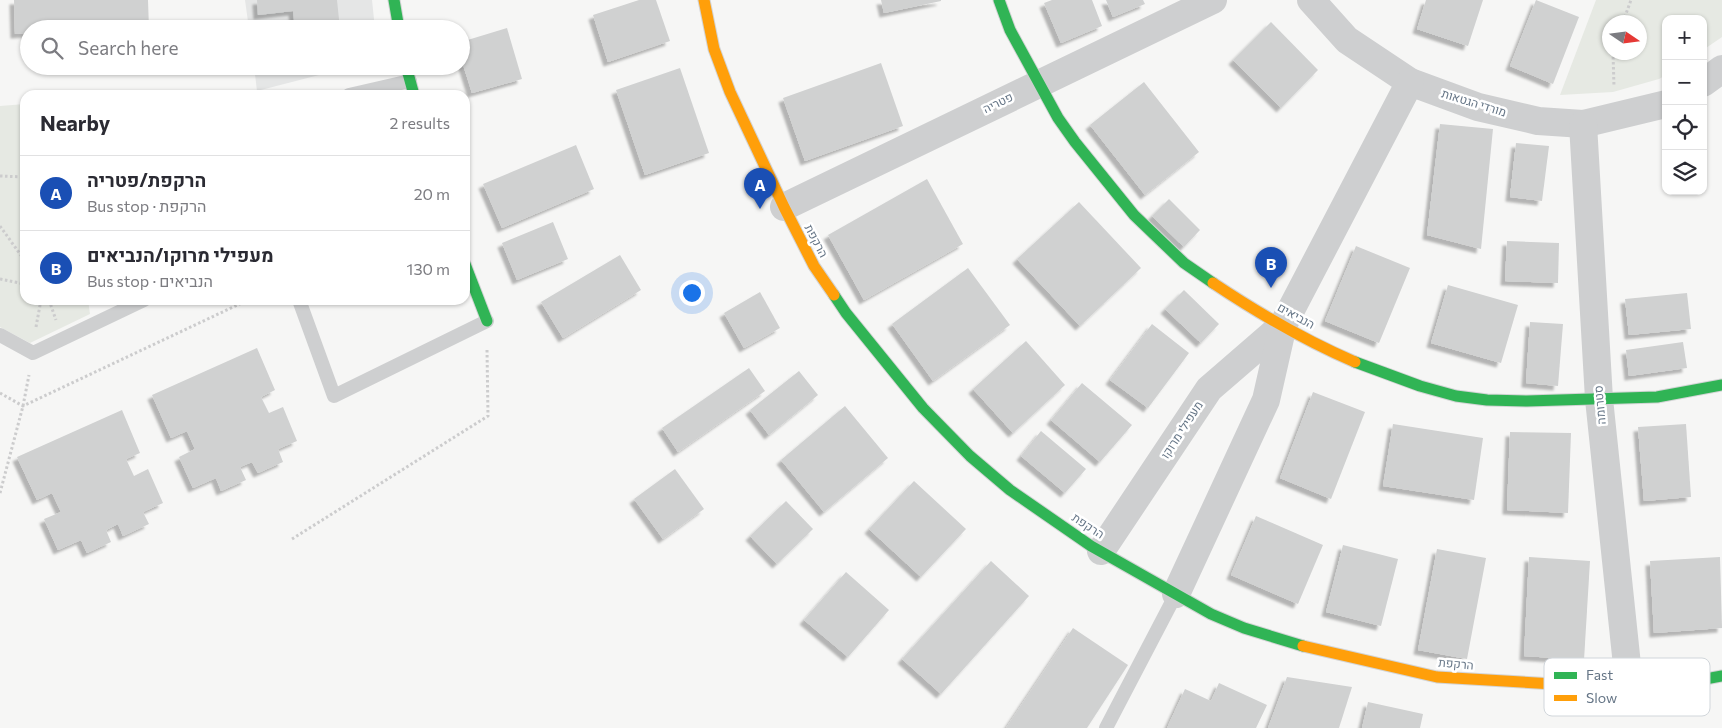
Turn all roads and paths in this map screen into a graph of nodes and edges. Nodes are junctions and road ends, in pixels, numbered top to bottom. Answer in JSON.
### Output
{"nodes":[{"id":1,"x":394,"y":0,"type":"edge"},
{"id":2,"x":704,"y":0,"type":"edge"},
{"id":3,"x":999,"y":0,"type":"edge"},
{"id":4,"x":1213,"y":0,"type":"edge"},
{"id":5,"x":1311,"y":0,"type":"edge"},
{"id":6,"x":1631,"y":0,"type":"edge"},
{"id":7,"x":1626,"y":15,"type":"edge"},
{"id":8,"x":397,"y":20,"type":"edge"},
{"id":9,"x":1722,"y":69,"type":"edge"},
{"id":10,"x":408,"y":75,"type":"edge"},
{"id":11,"x":1707,"y":80,"type":"edge"},
{"id":12,"x":410,"y":81,"type":"junction"},
{"id":13,"x":1040,"y":82,"type":"junction"},
{"id":14,"x":1410,"y":82,"type":"junction"},
{"id":15,"x":371,"y":90,"type":"edge"},
{"id":16,"x":413,"y":90,"type":"edge"},
{"id":17,"x":1662,"y":105,"type":"edge"},
{"id":18,"x":1583,"y":124,"type":"junction"},
{"id":19,"x":0,"y":176,"type":"edge"},
{"id":20,"x":20,"y":177,"type":"edge"},
{"id":21,"x":784,"y":207,"type":"junction"},
{"id":22,"x":0,"y":226,"type":"edge"},
{"id":23,"x":20,"y":254,"type":"edge"},
{"id":24,"x":470,"y":278,"type":"edge"},
{"id":25,"x":0,"y":279,"type":"edge"},
{"id":26,"x":20,"y":283,"type":"edge"},
{"id":27,"x":40,"y":305,"type":"edge"},
{"id":28,"x":134,"y":305,"type":"edge"},
{"id":29,"x":237,"y":305,"type":"edge"},
{"id":30,"x":301,"y":305,"type":"edge"},
{"id":31,"x":486,"y":321,"type":"junction"},
{"id":32,"x":1283,"y":325,"type":"junction"},
{"id":33,"x":35,"y":331,"type":"dead end"},
{"id":34,"x":0,"y":335,"type":"edge"},
{"id":35,"x":33,"y":353,"type":"junction"},
{"id":36,"x":1722,"y":385,"type":"edge"},
{"id":37,"x":0,"y":393,"type":"edge"},
{"id":38,"x":1599,"y":399,"type":"junction"},
{"id":39,"x":24,"y":406,"type":"junction"},
{"id":40,"x":0,"y":493,"type":"edge"},
{"id":41,"x":292,"y":539,"type":"dead end"},
{"id":42,"x":1101,"y":551,"type":"junction"},
{"id":43,"x":1176,"y":594,"type":"junction"},
{"id":44,"x":1625,"y":658,"type":"edge"},
{"id":45,"x":1544,"y":683,"type":"edge"},
{"id":46,"x":1106,"y":728,"type":"edge"}],
"edges":[{"from":1,"to":8,"type":"street"},
{"from":2,"to":21,"type":"street","name":"הרקפת"},
{"from":3,"to":13,"type":"street","name":"הנביאים"},
{"from":4,"to":13,"type":"street","name":"פטריה"},
{"from":5,"to":14,"type":"street","name":"מורדי הגטאות"},
{"from":6,"to":7,"type":"path"},
{"from":9,"to":11,"type":"street"},
{"from":10,"to":12,"type":"street"},
{"from":12,"to":15,"type":"lane"},
{"from":12,"to":16,"type":"street"},
{"from":13,"to":21,"type":"street","name":"פטריה"},
{"from":13,"to":32,"type":"street","name":"הנביאים"},
{"from":14,"to":18,"type":"street","name":"מורדי הגטאות"},
{"from":14,"to":32,"type":"street","name":"מעפילי מרוקו"},
{"from":17,"to":18,"type":"street","name":"מורדי הגטאות"},
{"from":18,"to":38,"type":"street","name":"סטרומה"},
{"from":19,"to":20,"type":"path"},
{"from":21,"to":42,"type":"street","name":"הרקפת"},
{"from":22,"to":23,"type":"path"},
{"from":24,"to":31,"type":"street"},
{"from":25,"to":26,"type":"path"},
{"from":27,"to":33,"type":"path"},
{"from":28,"to":35,"type":"lane"},
{"from":29,"to":39,"type":"path"},
{"from":30,"to":31,"type":"lane"},
{"from":31,"to":41,"type":"path"},
{"from":32,"to":38,"type":"street","name":"הנביאים"},
{"from":32,"to":42,"type":"street","name":"מעפילי מרוקו"},
{"from":32,"to":43,"type":"street","name":"מעפילי מרוקו"},
{"from":34,"to":35,"type":"lane"},
{"from":35,"to":39,"type":"path"},
{"from":36,"to":38,"type":"street","name":"הנביאים"},
{"from":37,"to":39,"type":"path"},
{"from":38,"to":44,"type":"street","name":"סטרומה"},
{"from":39,"to":40,"type":"path"},
{"from":42,"to":43,"type":"street","name":"הרקפת"},
{"from":43,"to":45,"type":"street","name":"הרקפת"},
{"from":43,"to":46,"type":"lane"}]}
